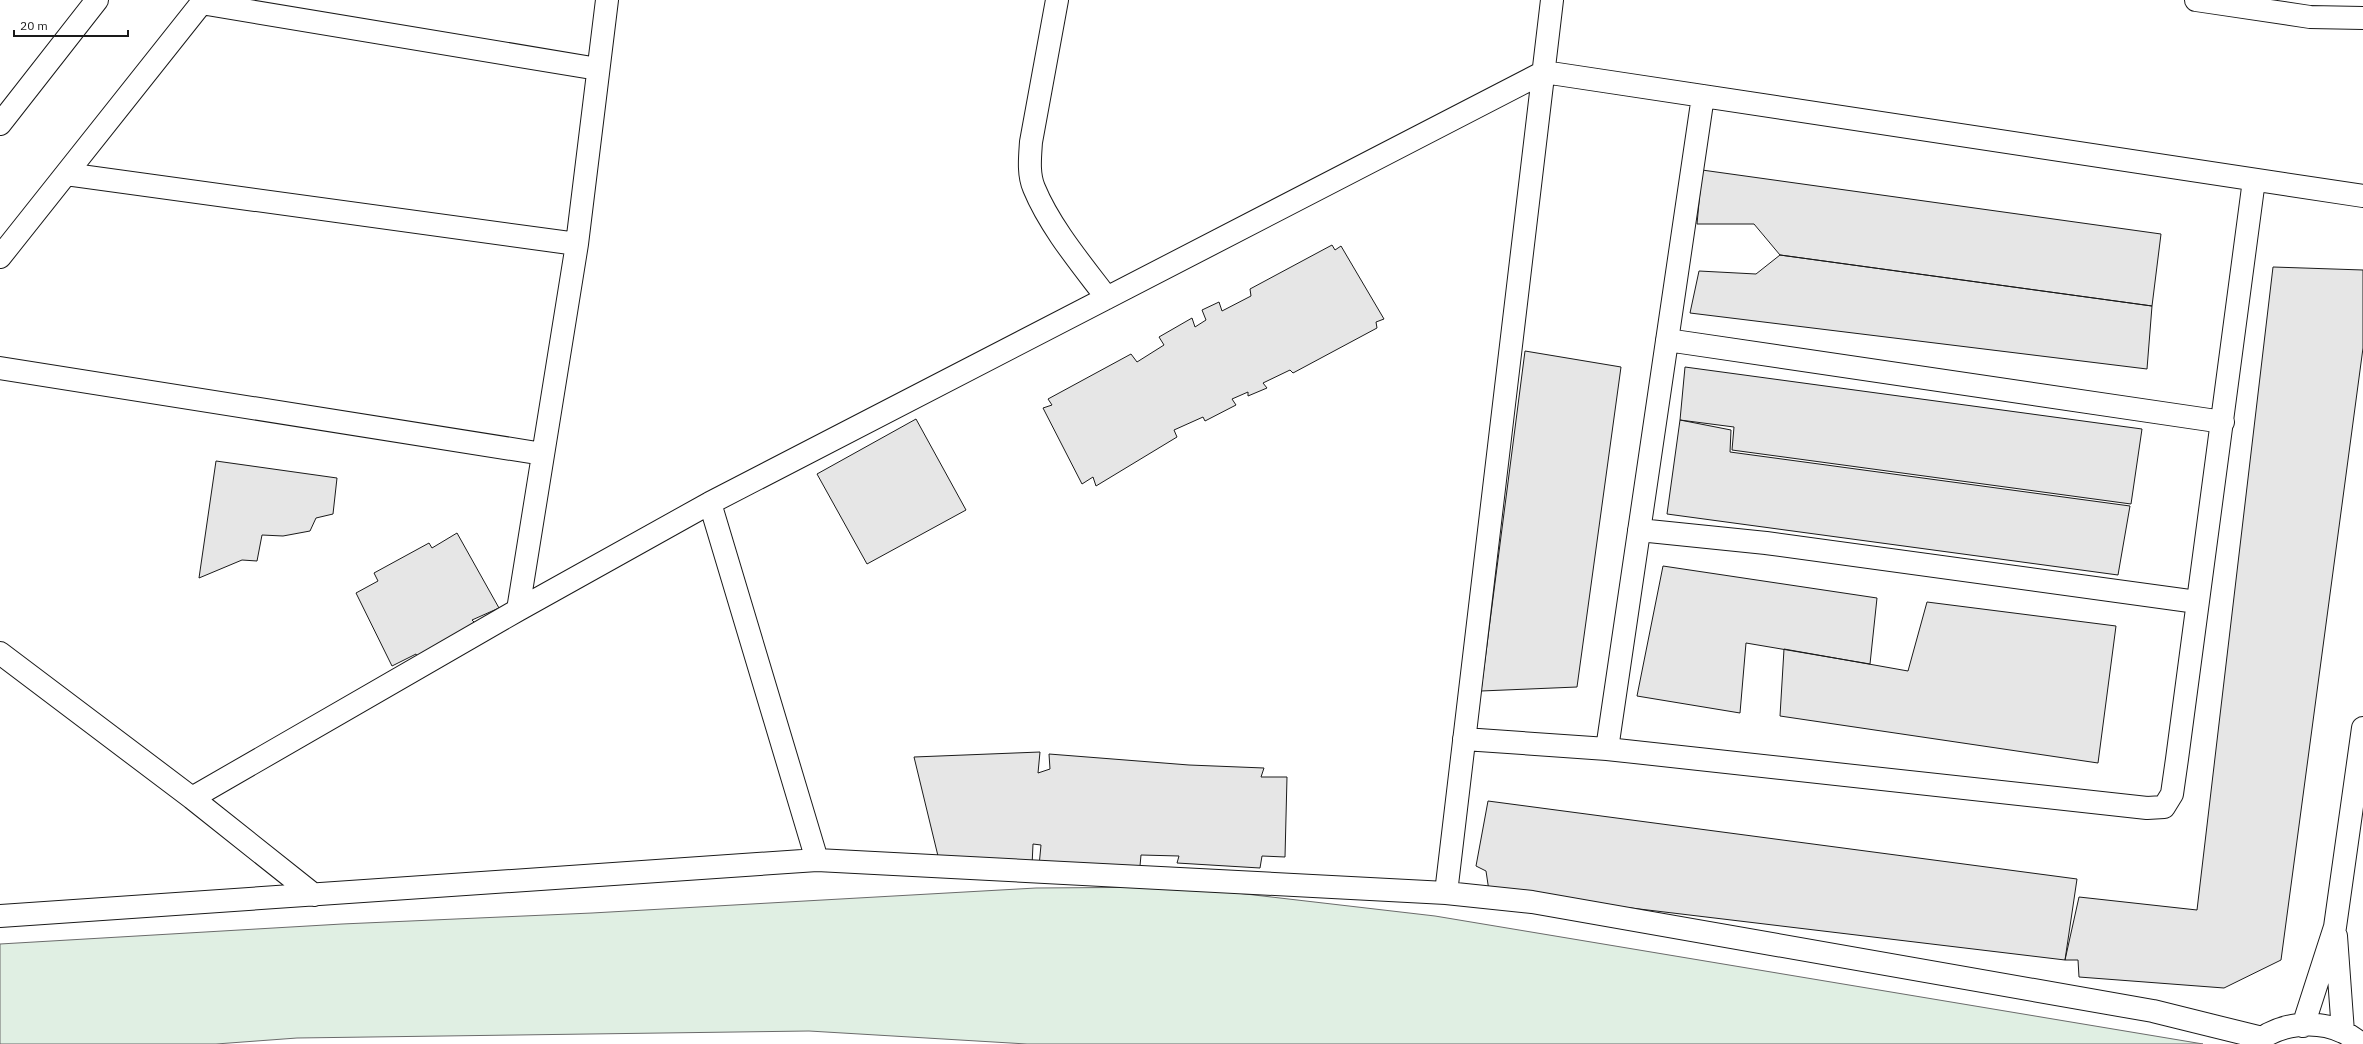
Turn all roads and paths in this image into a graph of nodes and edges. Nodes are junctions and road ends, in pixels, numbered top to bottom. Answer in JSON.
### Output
{"nodes":[{"id":1,"x":97,"y":0,"type":"edge"},
{"id":2,"x":607,"y":0,"type":"edge"},
{"id":3,"x":1057,"y":0,"type":"edge"},
{"id":4,"x":1552,"y":0,"type":"edge"},
{"id":5,"x":2196,"y":0,"type":"edge"},
{"id":6,"x":203,"y":1,"type":"edge"},
{"id":7,"x":2363,"y":18,"type":"edge"},
{"id":8,"x":598,"y":69,"type":"junction"},
{"id":9,"x":1544,"y":72,"type":"junction"},
{"id":10,"x":1703,"y":96,"type":"junction"},
{"id":11,"x":0,"y":124,"type":"edge"},
{"id":12,"x":66,"y":174,"type":"junction"},
{"id":13,"x":2254,"y":180,"type":"junction"},
{"id":14,"x":2363,"y":196,"type":"edge"},
{"id":15,"x":577,"y":244,"type":"junction"},
{"id":16,"x":0,"y":257,"type":"edge"},
{"id":17,"x":1107,"y":298,"type":"junction"},
{"id":18,"x":1667,"y":340,"type":"junction"},
{"id":19,"x":0,"y":368,"type":"edge"},
{"id":20,"x":2223,"y":422,"type":"junction"},
{"id":21,"x":543,"y":454,"type":"junction"},
{"id":22,"x":710,"y":503,"type":"junction"},
{"id":23,"x":1639,"y":530,"type":"junction"},
{"id":24,"x":2198,"y":602,"type":"junction"},
{"id":25,"x":518,"y":610,"type":"junction"},
{"id":26,"x":0,"y":653,"type":"edge"},
{"id":27,"x":2363,"y":728,"type":"edge"},
{"id":28,"x":1464,"y":739,"type":"junction"},
{"id":29,"x":1607,"y":749,"type":"junction"},
{"id":30,"x":192,"y":798,"type":"junction"},
{"id":31,"x":817,"y":860,"type":"junction"},
{"id":32,"x":1446,"y":893,"type":"junction"},
{"id":33,"x":314,"y":895,"type":"junction"},
{"id":34,"x":0,"y":916,"type":"edge"},
{"id":35,"x":2335,"y":927,"type":"junction"},
{"id":36,"x":2303,"y":1026,"type":"junction"},
{"id":37,"x":2357,"y":1040,"type":"edge"},
{"id":38,"x":2258,"y":1041,"type":"edge"}],
"edges":[{"from":1,"to":11,"type":"street"},
{"from":2,"to":8,"type":"street"},
{"from":3,"to":17,"type":"street"},
{"from":4,"to":9,"type":"street"},
{"from":5,"to":7,"type":"street"},
{"from":6,"to":8,"type":"street"},
{"from":6,"to":12,"type":"street"},
{"from":8,"to":15,"type":"street"},
{"from":9,"to":10,"type":"street"},
{"from":9,"to":17,"type":"street"},
{"from":9,"to":28,"type":"street"},
{"from":10,"to":13,"type":"street"},
{"from":10,"to":18,"type":"street"},
{"from":12,"to":15,"type":"street"},
{"from":12,"to":16,"type":"street"},
{"from":13,"to":14,"type":"street"},
{"from":13,"to":20,"type":"street"},
{"from":15,"to":21,"type":"street"},
{"from":17,"to":22,"type":"street"},
{"from":18,"to":20,"type":"street"},
{"from":18,"to":23,"type":"street"},
{"from":19,"to":21,"type":"street"},
{"from":20,"to":24,"type":"street"},
{"from":21,"to":25,"type":"street"},
{"from":22,"to":25,"type":"street"},
{"from":22,"to":31,"type":"street"},
{"from":23,"to":24,"type":"street"},
{"from":23,"to":29,"type":"street"},
{"from":24,"to":29,"type":"street"},
{"from":25,"to":30,"type":"street"},
{"from":26,"to":30,"type":"street"},
{"from":27,"to":35,"type":"street"},
{"from":28,"to":29,"type":"street"},
{"from":28,"to":32,"type":"street"},
{"from":30,"to":33,"type":"street"},
{"from":31,"to":32,"type":"street"},
{"from":31,"to":33,"type":"street"},
{"from":32,"to":38,"type":"street"},
{"from":33,"to":34,"type":"street"},
{"from":35,"to":36,"type":"street"},
{"from":35,"to":37,"type":"street"},
{"from":36,"to":37,"type":"street"},
{"from":36,"to":38,"type":"street"}]}
